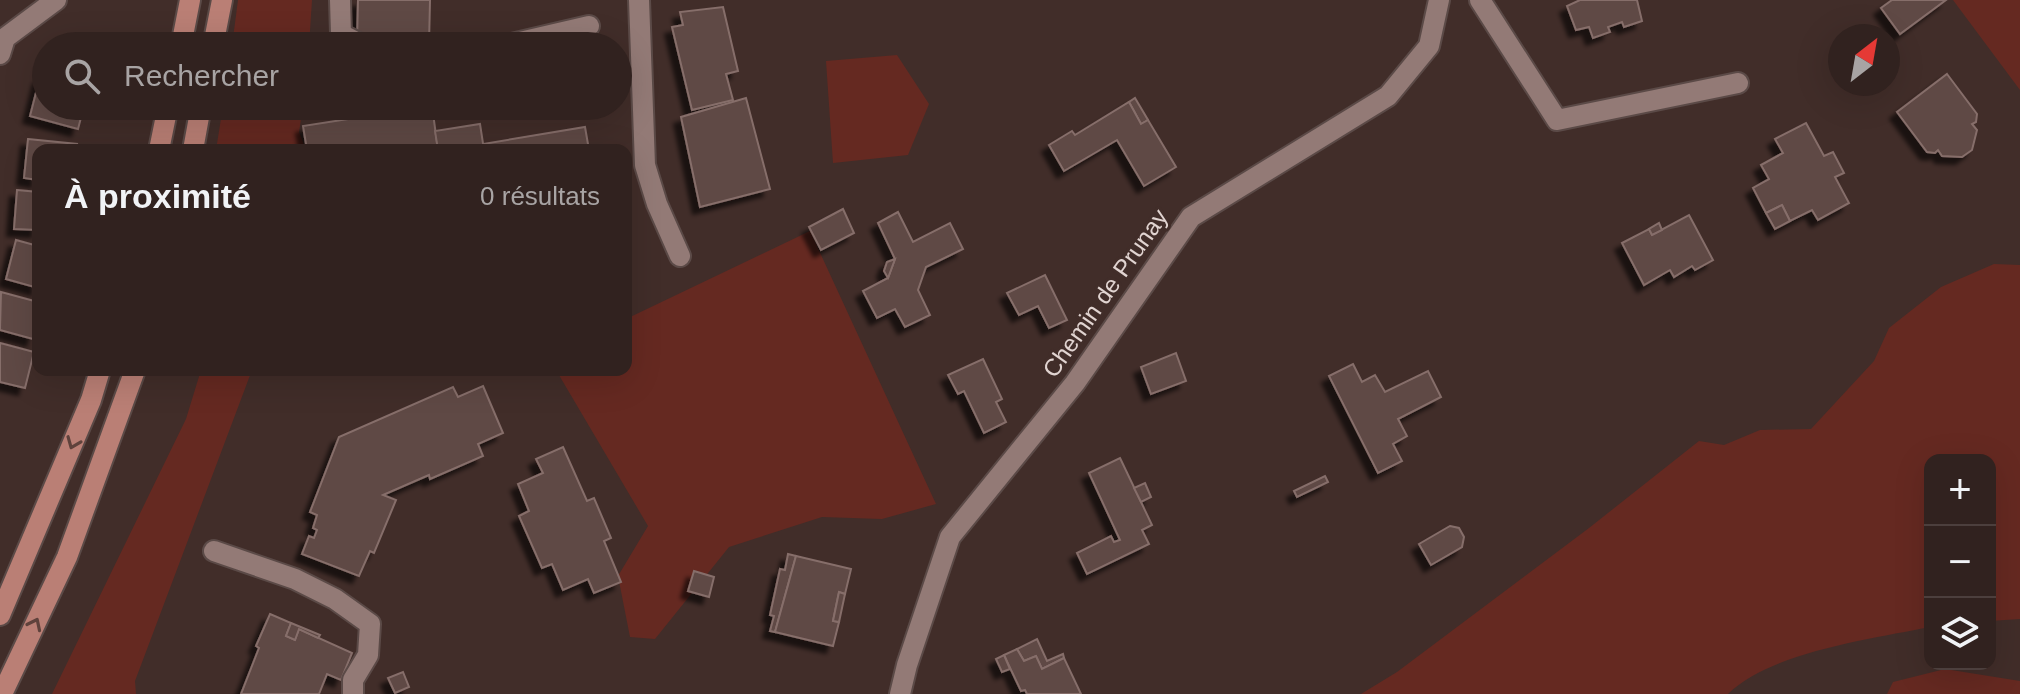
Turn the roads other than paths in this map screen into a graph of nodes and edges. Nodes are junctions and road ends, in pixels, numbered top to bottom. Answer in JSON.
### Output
{"nodes":[{"id":1,"x":56,"y":0,"type":"edge"},
{"id":2,"x":190,"y":0,"type":"edge"},
{"id":3,"x":222,"y":0,"type":"edge"},
{"id":4,"x":340,"y":0,"type":"edge"},
{"id":5,"x":639,"y":0,"type":"edge"},
{"id":6,"x":1439,"y":0,"type":"edge"},
{"id":7,"x":1480,"y":0,"type":"edge"},
{"id":8,"x":589,"y":26,"type":"dead end"},
{"id":9,"x":184,"y":32,"type":"edge"},
{"id":10,"x":216,"y":32,"type":"edge"},
{"id":11,"x":341,"y":32,"type":"edge"},
{"id":12,"x":563,"y":32,"type":"edge"},
{"id":13,"x":0,"y":54,"type":"edge"},
{"id":14,"x":1738,"y":83,"type":"dead end"},
{"id":15,"x":165,"y":120,"type":"edge"},
{"id":16,"x":198,"y":120,"type":"edge"},
{"id":17,"x":160,"y":144,"type":"edge"},
{"id":18,"x":194,"y":144,"type":"edge"},
{"id":19,"x":680,"y":256,"type":"dead end"},
{"id":20,"x":98,"y":376,"type":"edge"},
{"id":21,"x":133,"y":376,"type":"edge"},
{"id":22,"x":214,"y":551,"type":"dead end"},
{"id":23,"x":0,"y":615,"type":"edge"},
{"id":24,"x":2,"y":694,"type":"edge"},
{"id":25,"x":353,"y":694,"type":"edge"},
{"id":26,"x":900,"y":694,"type":"edge"}],
"edges":[{"from":1,"to":13,"type":"street"},
{"from":2,"to":9,"type":"main road"},
{"from":3,"to":10,"type":"main road"},
{"from":4,"to":11,"type":"street"},
{"from":5,"to":19,"type":"street"},
{"from":6,"to":26,"type":"street","name":"Chemin de Prunay"},
{"from":7,"to":14,"type":"street"},
{"from":8,"to":12,"type":"street"},
{"from":15,"to":17,"type":"main road"},
{"from":16,"to":18,"type":"main road"},
{"from":20,"to":23,"type":"main road","one_way":true},
{"from":24,"to":21,"type":"main road","one_way":true},
{"from":22,"to":25,"type":"street"}]}
